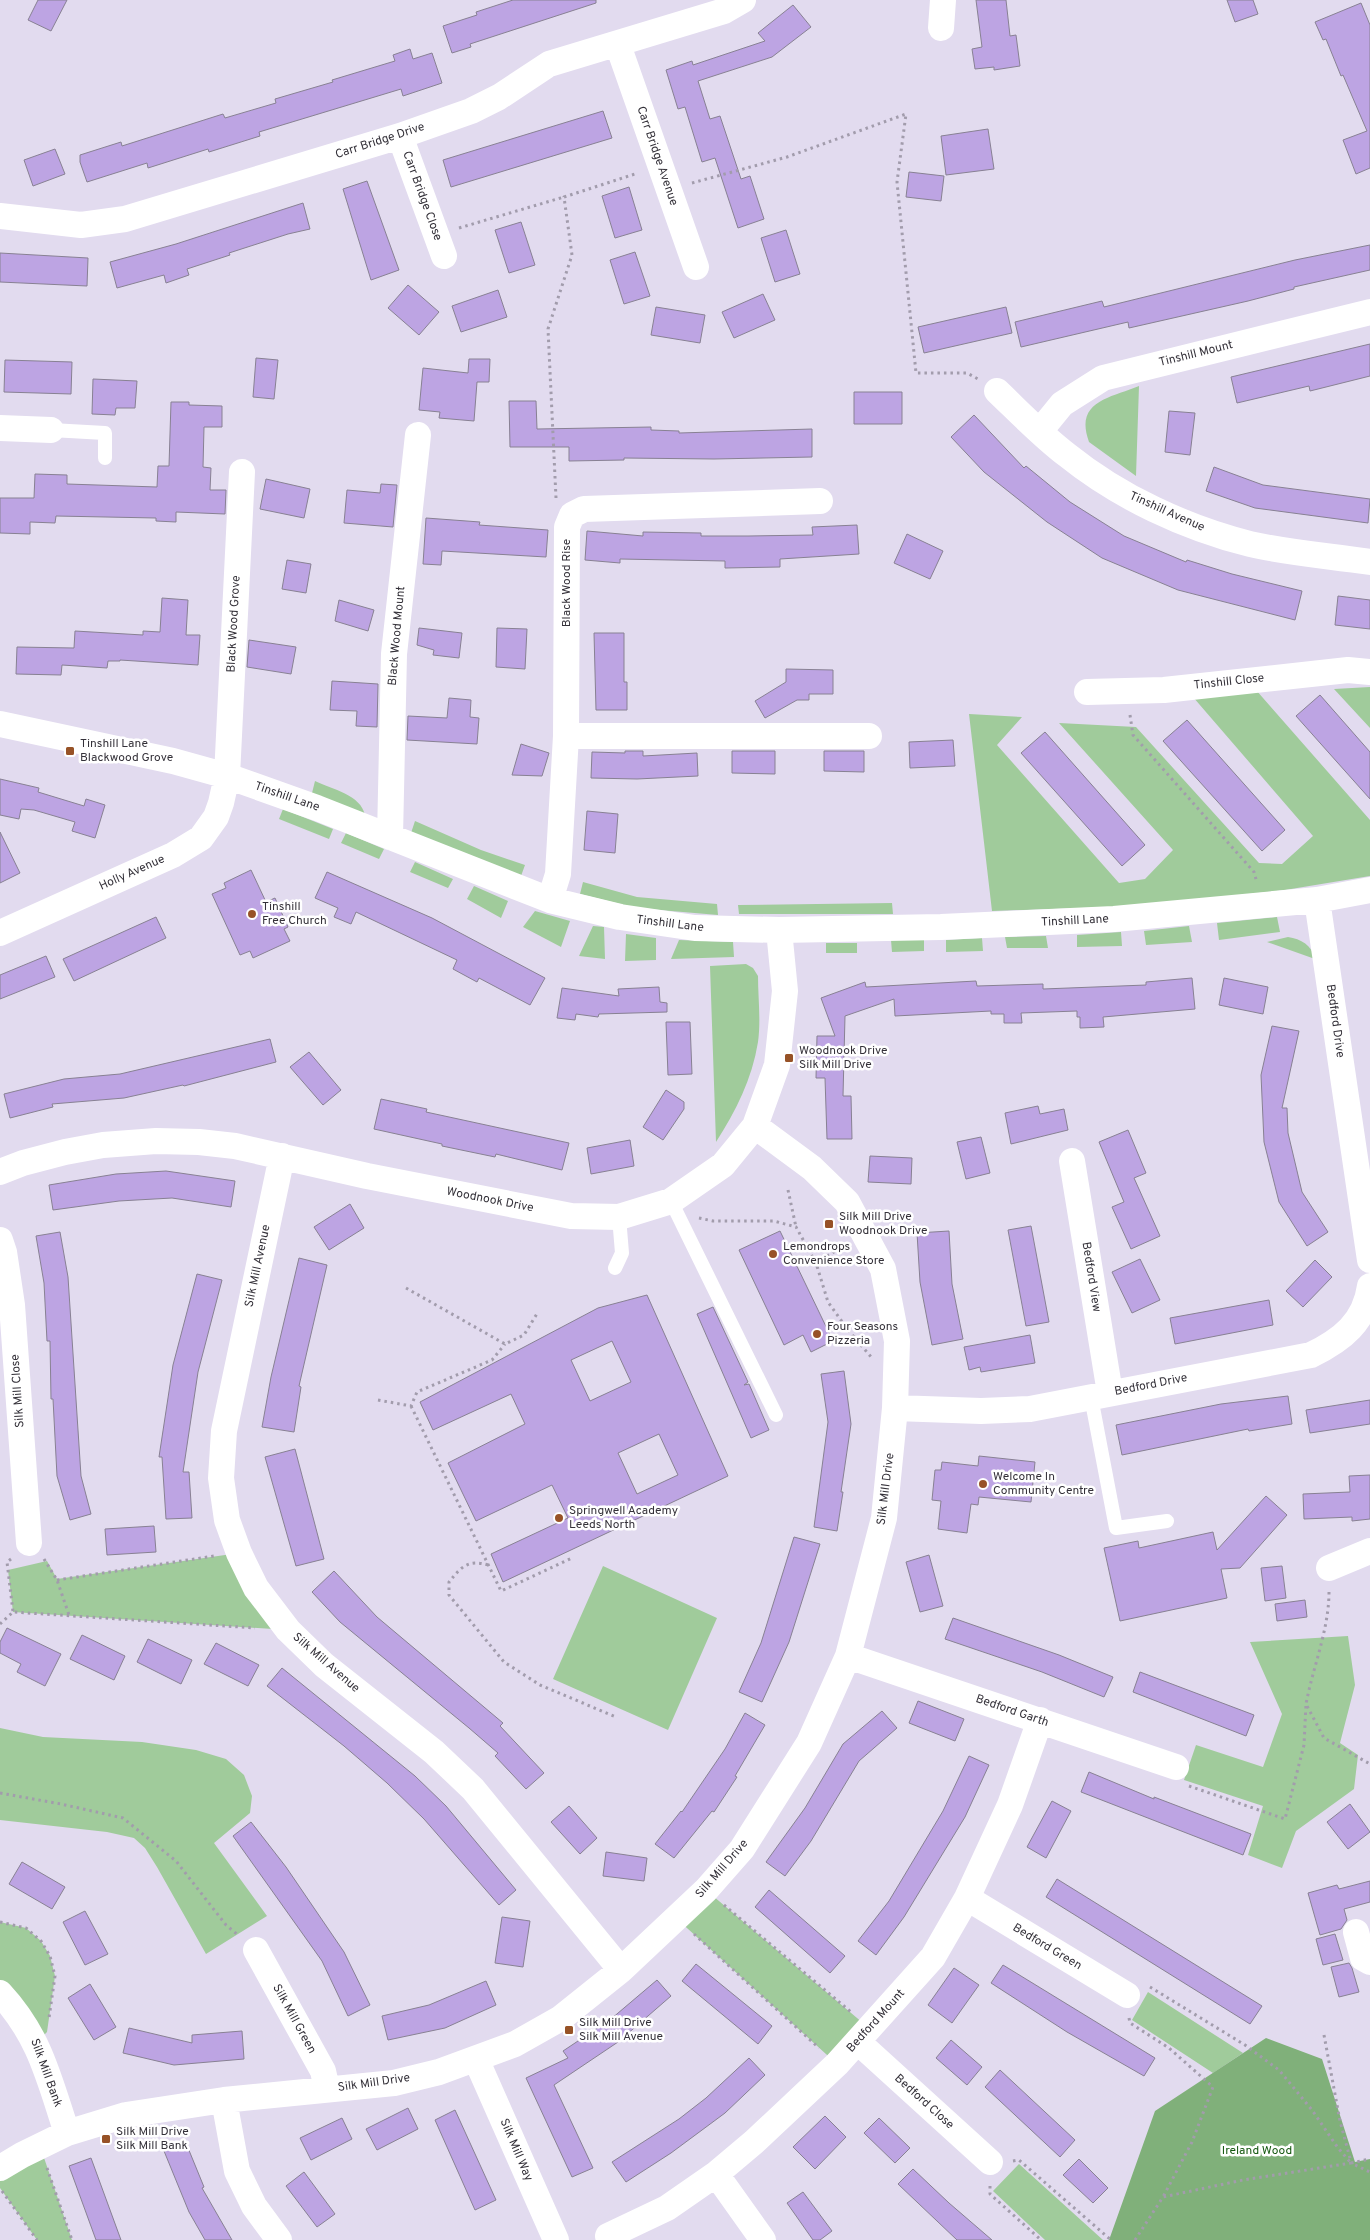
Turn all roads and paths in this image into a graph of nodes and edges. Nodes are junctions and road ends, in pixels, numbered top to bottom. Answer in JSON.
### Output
{"nodes":[{"id":1,"x":743,"y":0,"type":"edge"},
{"id":2,"x":943,"y":0,"type":"edge"},
{"id":3,"x":941,"y":28,"type":"dead end"},
{"id":4,"x":618,"y":45,"type":"junction"},
{"id":5,"x":400,"y":136,"type":"junction"},
{"id":6,"x":665,"y":178,"type":"junction"},
{"id":7,"x":564,"y":197,"type":"junction"},
{"id":8,"x":0,"y":216,"type":"edge"},
{"id":9,"x":440,"y":245,"type":"joint"},
{"id":10,"x":696,"y":267,"type":"dead end"},
{"id":11,"x":1370,"y":312,"type":"edge"},
{"id":12,"x":997,"y":391,"type":"joint"},
{"id":13,"x":51,"y":430,"type":"joint"},
{"id":14,"x":1040,"y":431,"type":"junction"},
{"id":15,"x":3,"y":435,"type":"edge"},
{"id":16,"x":418,"y":435,"type":"dead end"},
{"id":17,"x":105,"y":458,"type":"dead end"},
{"id":18,"x":242,"y":472,"type":"dead end"},
{"id":19,"x":820,"y":501,"type":"dead end"},
{"id":20,"x":567,"y":527,"type":"junction"},
{"id":21,"x":1370,"y":562,"type":"edge"},
{"id":22,"x":1370,"y":672,"type":"edge"},
{"id":23,"x":1125,"y":691,"type":"junction"},
{"id":24,"x":1087,"y":692,"type":"dead end"},
{"id":25,"x":0,"y":724,"type":"edge"},
{"id":26,"x":566,"y":736,"type":"junction"},
{"id":27,"x":869,"y":736,"type":"dead end"},
{"id":28,"x":227,"y":776,"type":"junction"},
{"id":29,"x":390,"y":838,"type":"junction"},
{"id":30,"x":1370,"y":890,"type":"edge"},
{"id":31,"x":550,"y":900,"type":"junction"},
{"id":32,"x":1317,"y":900,"type":"junction"},
{"id":33,"x":1262,"y":905,"type":"junction"},
{"id":34,"x":779,"y":930,"type":"junction"},
{"id":35,"x":0,"y":934,"type":"edge"},
{"id":36,"x":755,"y":1126,"type":"junction"},
{"id":37,"x":282,"y":1156,"type":"junction"},
{"id":38,"x":1072,"y":1161,"type":"dead end"},
{"id":39,"x":0,"y":1172,"type":"edge"},
{"id":40,"x":788,"y":1190,"type":"dead end"},
{"id":41,"x":675,"y":1208,"type":"junction"},
{"id":42,"x":619,"y":1217,"type":"junction"},
{"id":43,"x":796,"y":1227,"type":"junction"},
{"id":44,"x":1368,"y":1232,"type":"edge"},
{"id":45,"x":864,"y":1234,"type":"junction"},
{"id":46,"x":0,"y":1240,"type":"edge"},
{"id":47,"x":1370,"y":1260,"type":"edge"},
{"id":48,"x":816,"y":1263,"type":"junction"},
{"id":49,"x":616,"y":1268,"type":"dead end"},
{"id":50,"x":1370,"y":1286,"type":"edge"},
{"id":51,"x":406,"y":1288,"type":"dead end"},
{"id":52,"x":538,"y":1312,"type":"dead end"},
{"id":53,"x":505,"y":1344,"type":"junction"},
{"id":54,"x":896,"y":1365,"type":"junction"},
{"id":55,"x":1100,"y":1395,"type":"junction"},
{"id":56,"x":378,"y":1400,"type":"dead end"},
{"id":57,"x":411,"y":1406,"type":"junction"},
{"id":58,"x":895,"y":1408,"type":"junction"},
{"id":59,"x":776,"y":1415,"type":"dead end"},
{"id":60,"x":1167,"y":1521,"type":"dead end"},
{"id":61,"x":29,"y":1543,"type":"junction"},
{"id":62,"x":1370,"y":1551,"type":"edge"},
{"id":63,"x":239,"y":1552,"type":"junction"},
{"id":64,"x":572,"y":1558,"type":"dead end"},
{"id":65,"x":488,"y":1565,"type":"junction"},
{"id":66,"x":1328,"y":1568,"type":"joint"},
{"id":67,"x":57,"y":1580,"type":"junction"},
{"id":68,"x":13,"y":1612,"type":"junction"},
{"id":69,"x":69,"y":1615,"type":"junction"},
{"id":70,"x":0,"y":1624,"type":"edge"},
{"id":71,"x":288,"y":1630,"type":"junction"},
{"id":72,"x":848,"y":1656,"type":"junction"},
{"id":73,"x":1306,"y":1704,"type":"junction"},
{"id":74,"x":616,"y":1717,"type":"dead end"},
{"id":75,"x":1040,"y":1720,"type":"junction"},
{"id":76,"x":1370,"y":1764,"type":"edge"},
{"id":77,"x":1176,"y":1767,"type":"joint"},
{"id":78,"x":0,"y":1794,"type":"edge"},
{"id":79,"x":706,"y":1890,"type":"junction"},
{"id":80,"x":968,"y":1898,"type":"junction"},
{"id":81,"x":677,"y":1919,"type":"junction"},
{"id":82,"x":0,"y":1922,"type":"edge"},
{"id":83,"x":1356,"y":1932,"type":"dead end"},
{"id":84,"x":256,"y":1950,"type":"joint"},
{"id":85,"x":1370,"y":1962,"type":"edge"},
{"id":86,"x":621,"y":1970,"type":"junction"},
{"id":87,"x":0,"y":1993,"type":"edge"},
{"id":88,"x":1127,"y":1995,"type":"junction"},
{"id":89,"x":1324,"y":2035,"type":"dead end"},
{"id":90,"x":864,"y":2036,"type":"junction"},
{"id":91,"x":36,"y":2043,"type":"junction"},
{"id":92,"x":476,"y":2060,"type":"junction"},
{"id":93,"x":837,"y":2064,"type":"junction"},
{"id":94,"x":327,"y":2089,"type":"junction"},
{"id":95,"x":224,"y":2100,"type":"junction"},
{"id":96,"x":67,"y":2133,"type":"junction"},
{"id":97,"x":40,"y":2146,"type":"junction"},
{"id":98,"x":1370,"y":2159,"type":"edge"},
{"id":99,"x":990,"y":2162,"type":"junction"},
{"id":100,"x":1351,"y":2163,"type":"junction"},
{"id":101,"x":0,"y":2168,"type":"edge"},
{"id":102,"x":1370,"y":2172,"type":"edge"},
{"id":103,"x":716,"y":2174,"type":"junction"},
{"id":104,"x":0,"y":2188,"type":"edge"},
{"id":105,"x":1163,"y":2197,"type":"junction"},
{"id":106,"x":608,"y":2236,"type":"dead end"},
{"id":107,"x":37,"y":2240,"type":"edge"},
{"id":108,"x":72,"y":2240,"type":"edge"},
{"id":109,"x":279,"y":2240,"type":"edge"},
{"id":110,"x":556,"y":2240,"type":"edge"},
{"id":111,"x":763,"y":2240,"type":"edge"},
{"id":112,"x":1041,"y":2240,"type":"edge"},
{"id":113,"x":1110,"y":2240,"type":"edge"},
{"id":114,"x":1134,"y":2240,"type":"edge"}],
"edges":[{"from":1,"to":4,"type":"street","name":"Carr Bridge Drive"},
{"from":2,"to":3,"type":"street"},
{"from":4,"to":5,"type":"street","name":"Carr Bridge Drive"},
{"from":4,"to":6,"type":"street","name":"Carr Bridge Avenue"},
{"from":5,"to":8,"type":"street","name":"Carr Bridge Drive"},
{"from":5,"to":9,"type":"street","name":"Carr Bridge Close"},
{"from":6,"to":7,"type":"path"},
{"from":6,"to":10,"type":"street","name":"Carr Bridge Avenue"},
{"from":6,"to":12,"type":"path"},
{"from":7,"to":9,"type":"path"},
{"from":7,"to":20,"type":"path"},
{"from":11,"to":14,"type":"street","name":"Tinshill Mount"},
{"from":12,"to":14,"type":"street","name":"Tinshill Avenue"},
{"from":13,"to":15,"type":"street"},
{"from":13,"to":17,"type":"lane"},
{"from":14,"to":21,"type":"street","name":"Tinshill Avenue"},
{"from":16,"to":29,"type":"street","name":"Black Wood Mount"},
{"from":18,"to":28,"type":"street","name":"Black Wood Grove"},
{"from":19,"to":20,"type":"street","name":"Black Wood Rise"},
{"from":20,"to":26,"type":"street","name":"Black Wood Rise"},
{"from":22,"to":23,"type":"street","name":"Tinshill Close"},
{"from":23,"to":24,"type":"street","name":"Tinshill Close"},
{"from":23,"to":33,"type":"path"},
{"from":25,"to":28,"type":"street","name":"Tinshill Lane"},
{"from":26,"to":27,"type":"street"},
{"from":26,"to":31,"type":"street","name":"Black Wood Rise"},
{"from":28,"to":29,"type":"street","name":"Tinshill Lane"},
{"from":28,"to":35,"type":"street","name":"Holly Avenue"},
{"from":29,"to":31,"type":"street","name":"Tinshill Lane"},
{"from":30,"to":32,"type":"street","name":"Tinshill Lane"},
{"from":31,"to":34,"type":"street","name":"Tinshill Lane"},
{"from":32,"to":33,"type":"street","name":"Tinshill Lane"},
{"from":32,"to":44,"type":"street","name":"Bedford Drive"},
{"from":33,"to":34,"type":"street","name":"Tinshill Lane"},
{"from":34,"to":36,"type":"street","name":"Woodnook Drive"},
{"from":36,"to":41,"type":"street","name":"Woodnook Drive"},
{"from":36,"to":45,"type":"street","name":"Silk Mill Drive"},
{"from":37,"to":39,"type":"street","name":"Woodnook Drive"},
{"from":37,"to":42,"type":"street","name":"Woodnook Drive"},
{"from":37,"to":63,"type":"street","name":"Silk Mill Avenue"},
{"from":38,"to":55,"type":"street","name":"Bedford View"},
{"from":40,"to":43,"type":"path"},
{"from":41,"to":42,"type":"street","name":"Woodnook Drive"},
{"from":41,"to":43,"type":"path"},
{"from":41,"to":59,"type":"lane"},
{"from":42,"to":49,"type":"lane"},
{"from":43,"to":48,"type":"path"},
{"from":44,"to":47,"type":"street","name":"Bedford Drive"},
{"from":45,"to":48,"type":"path"},
{"from":45,"to":54,"type":"street","name":"Silk Mill Drive"},
{"from":46,"to":61,"type":"street","name":"Silk Mill Close"},
{"from":48,"to":54,"type":"path"},
{"from":50,"to":55,"type":"street","name":"Bedford Drive"},
{"from":51,"to":53,"type":"path"},
{"from":52,"to":53,"type":"path"},
{"from":53,"to":57,"type":"path"},
{"from":54,"to":58,"type":"street","name":"Silk Mill Drive"},
{"from":55,"to":58,"type":"street","name":"Bedford Drive"},
{"from":55,"to":60,"type":"lane"},
{"from":56,"to":57,"type":"path"},
{"from":57,"to":65,"type":"path"},
{"from":58,"to":72,"type":"street","name":"Silk Mill Drive"},
{"from":61,"to":67,"type":"path"},
{"from":61,"to":68,"type":"path"},
{"from":62,"to":66,"type":"street"},
{"from":63,"to":67,"type":"path"},
{"from":63,"to":71,"type":"street","name":"Silk Mill Avenue"},
{"from":64,"to":65,"type":"path"},
{"from":65,"to":74,"type":"path"},
{"from":66,"to":73,"type":"path"},
{"from":67,"to":69,"type":"path"},
{"from":68,"to":69,"type":"path"},
{"from":68,"to":70,"type":"path"},
{"from":69,"to":71,"type":"path"},
{"from":71,"to":86,"type":"street","name":"Silk Mill Avenue"},
{"from":72,"to":75,"type":"street","name":"Bedford Garth"},
{"from":72,"to":79,"type":"street","name":"Silk Mill Drive"},
{"from":73,"to":76,"type":"path"},
{"from":73,"to":77,"type":"path"},
{"from":75,"to":77,"type":"street","name":"Bedford Garth"},
{"from":75,"to":80,"type":"street","name":"Bedford Mount"},
{"from":78,"to":84,"type":"path"},
{"from":79,"to":81,"type":"street","name":"Silk Mill Drive"},
{"from":79,"to":90,"type":"path"},
{"from":80,"to":88,"type":"street","name":"Bedford Green"},
{"from":80,"to":90,"type":"street","name":"Bedford Mount"},
{"from":81,"to":86,"type":"street","name":"Silk Mill Drive"},
{"from":81,"to":93,"type":"path"},
{"from":82,"to":91,"type":"path"},
{"from":83,"to":85,"type":"street"},
{"from":84,"to":94,"type":"street","name":"Silk Mill Green"},
{"from":86,"to":92,"type":"street","name":"Silk Mill Drive"},
{"from":87,"to":91,"type":"street","name":"Silk Mill Bank"},
{"from":88,"to":100,"type":"path"},
{"from":88,"to":105,"type":"path"},
{"from":89,"to":100,"type":"path"},
{"from":90,"to":93,"type":"street","name":"Bedford Mount"},
{"from":90,"to":99,"type":"street","name":"Bedford Close"},
{"from":91,"to":96,"type":"street","name":"Silk Mill Bank"},
{"from":92,"to":94,"type":"street","name":"Silk Mill Drive"},
{"from":92,"to":110,"type":"street","name":"Silk Mill Way"},
{"from":93,"to":103,"type":"street","name":"Bedford Mount"},
{"from":94,"to":95,"type":"street","name":"Silk Mill Drive"},
{"from":95,"to":96,"type":"street","name":"Silk Mill Drive"},
{"from":95,"to":109,"type":"street"},
{"from":96,"to":97,"type":"street","name":"Silk Mill Drive"},
{"from":97,"to":101,"type":"street","name":"Silk Mill Drive"},
{"from":97,"to":108,"type":"path"},
{"from":98,"to":100,"type":"path"},
{"from":99,"to":112,"type":"path"},
{"from":99,"to":113,"type":"path"},
{"from":100,"to":102,"type":"path"},
{"from":100,"to":105,"type":"path"},
{"from":103,"to":106,"type":"street","name":"Bedford Mount"},
{"from":103,"to":111,"type":"street"},
{"from":104,"to":107,"type":"path"},
{"from":105,"to":114,"type":"path"}]}
